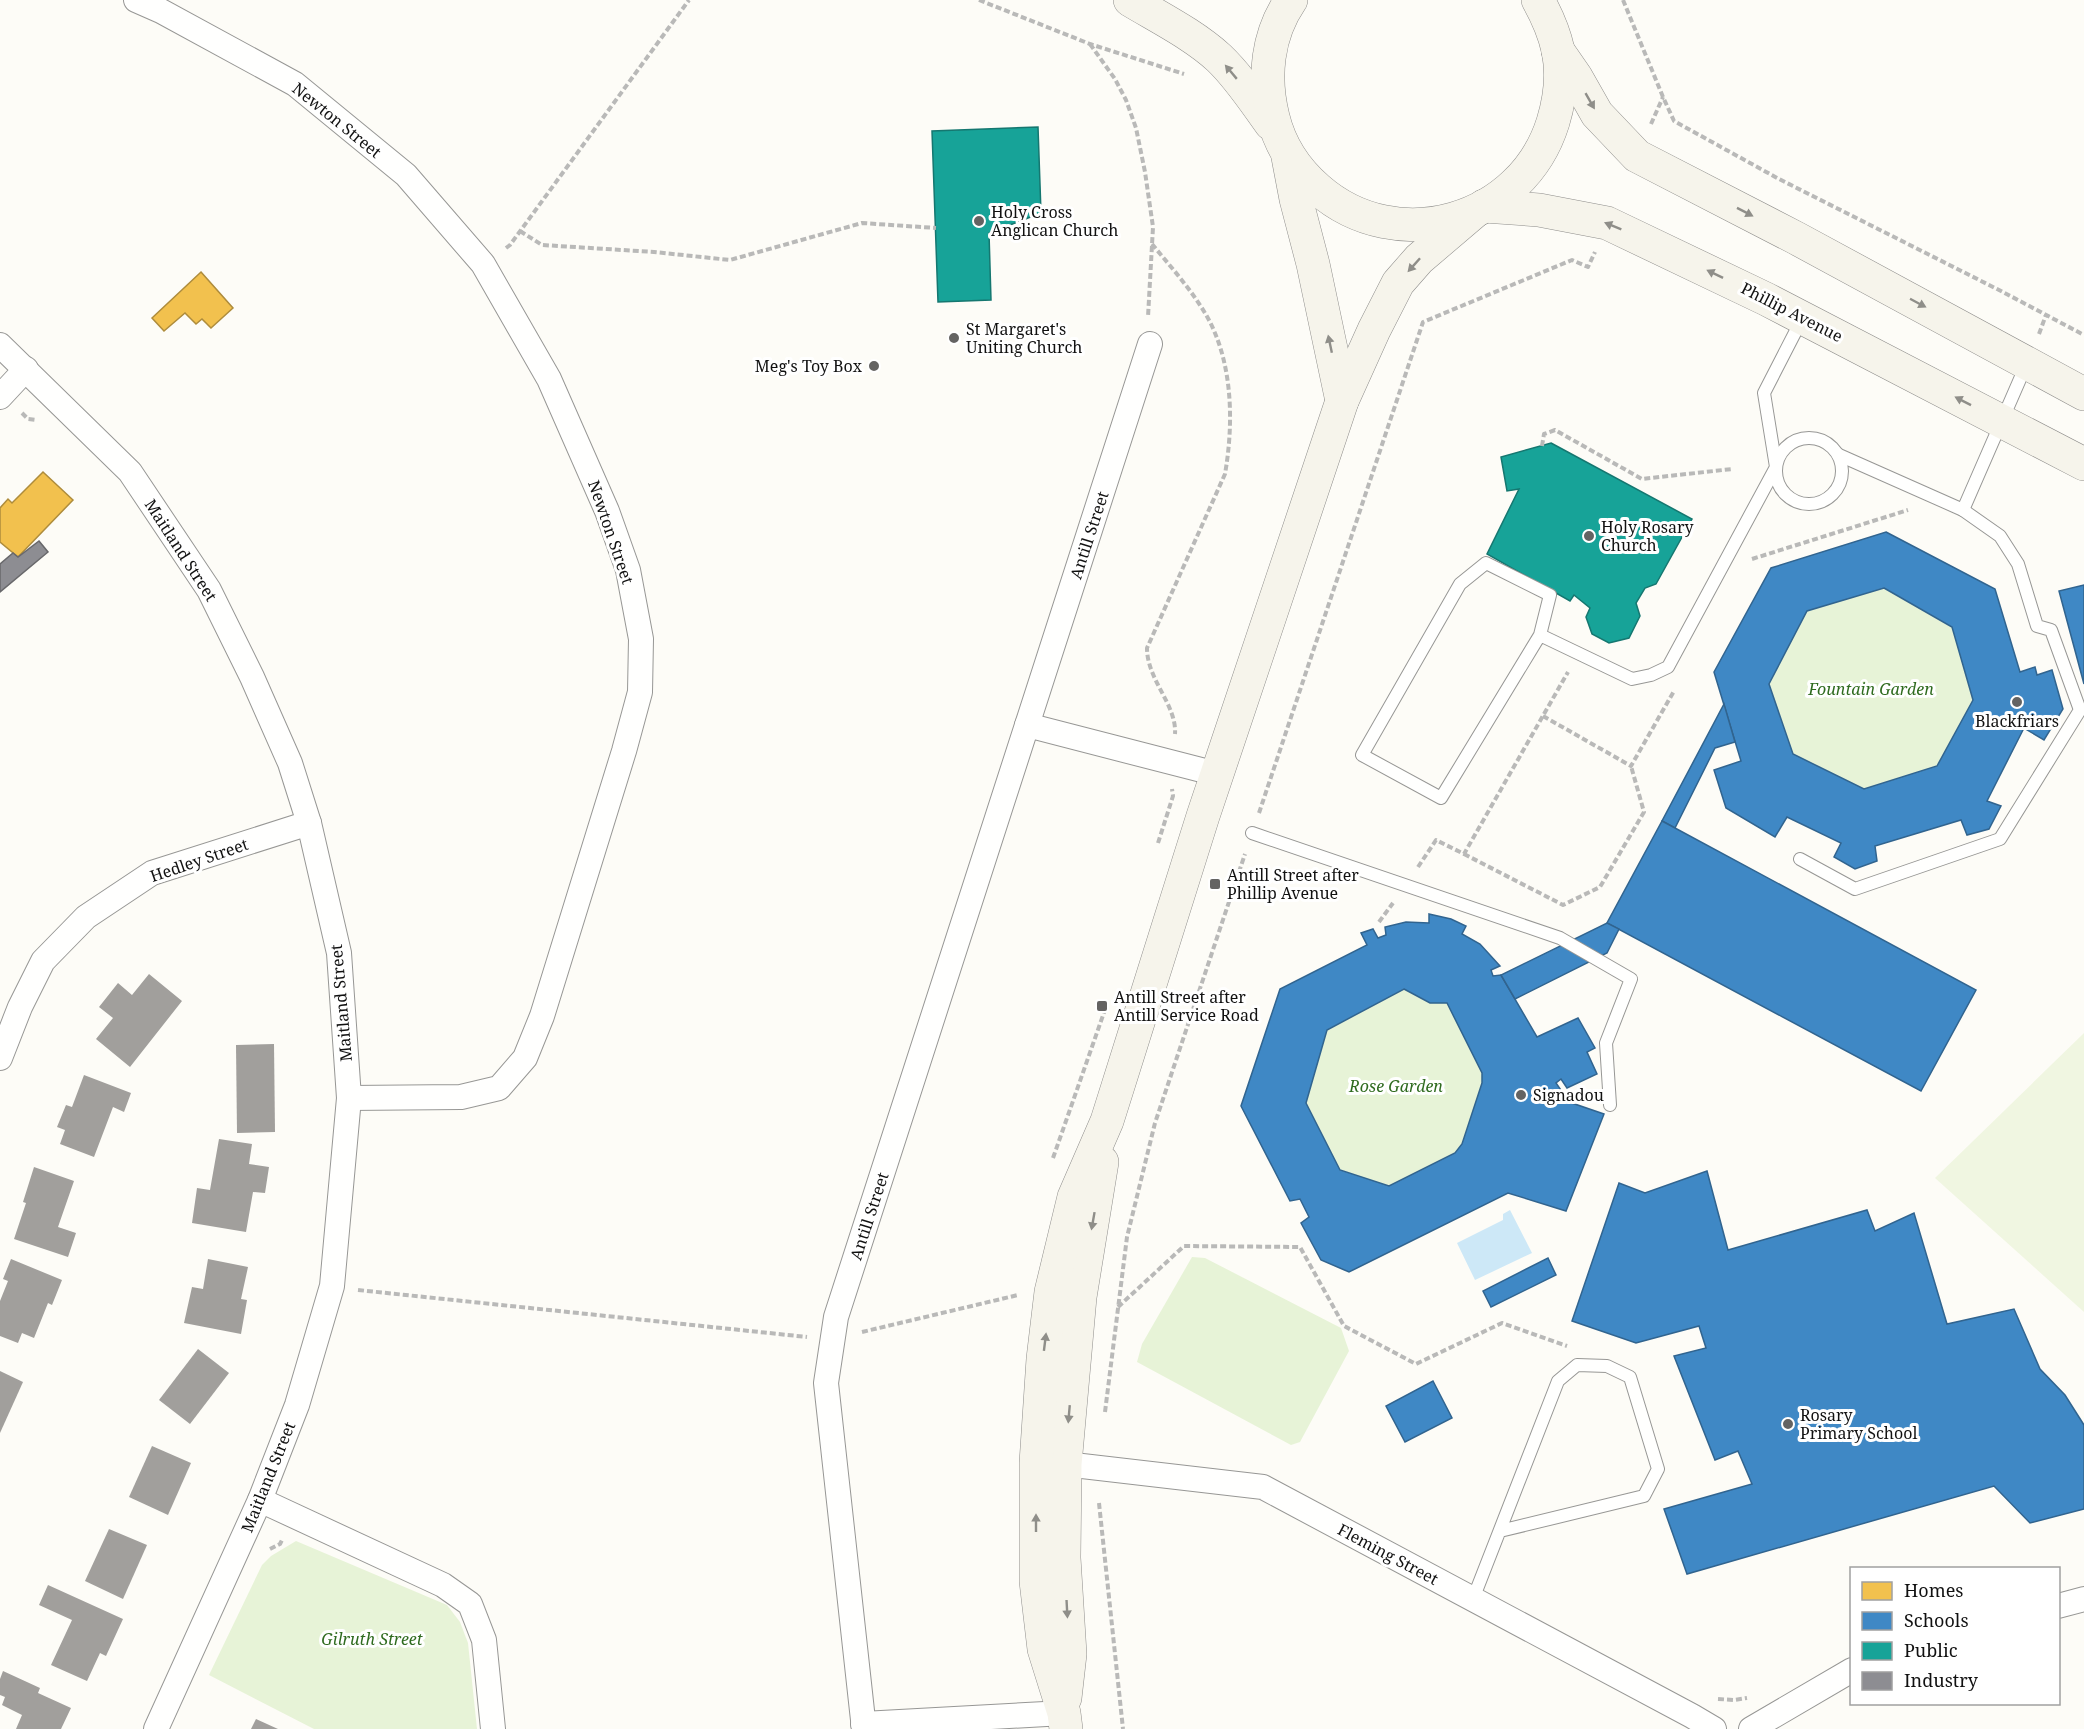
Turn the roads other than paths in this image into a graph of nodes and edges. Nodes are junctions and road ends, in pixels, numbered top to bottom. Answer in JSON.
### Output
{"nodes":[{"id":1,"x":136,"y":0,"type":"edge"},
{"id":2,"x":1130,"y":0,"type":"edge"},
{"id":3,"x":1291,"y":0,"type":"edge"},
{"id":4,"x":1538,"y":0,"type":"edge"},
{"id":5,"x":1545,"y":0,"type":"edge"},
{"id":6,"x":1556,"y":42,"type":"junction"},
{"id":7,"x":1283,"y":145,"type":"junction"},
{"id":8,"x":1479,"y":209,"type":"junction"},
{"id":9,"x":1802,"y":318,"type":"junction"},
{"id":10,"x":1150,"y":344,"type":"road end"},
{"id":11,"x":0,"y":345,"type":"edge"},
{"id":12,"x":2027,"y":362,"type":"junction"},
{"id":13,"x":26,"y":369,"type":"junction"},
{"id":14,"x":2084,"y":394,"type":"edge"},
{"id":15,"x":0,"y":398,"type":"edge"},
{"id":16,"x":1342,"y":401,"type":"junction"},
{"id":17,"x":2001,"y":421,"type":"junction"},
{"id":18,"x":1839,"y":455,"type":"junction"},
{"id":19,"x":2084,"y":464,"type":"edge"},
{"id":20,"x":1776,"y":467,"type":"junction"},
{"id":21,"x":1963,"y":510,"type":"junction"},
{"id":22,"x":1540,"y":635,"type":"junction"},
{"id":23,"x":1027,"y":725,"type":"junction"},
{"id":24,"x":1217,"y":774,"type":"junction"},
{"id":25,"x":309,"y":823,"type":"junction"},
{"id":26,"x":1252,"y":833,"type":"road end"},
{"id":27,"x":1800,"y":859,"type":"dead end"},
{"id":28,"x":0,"y":1058,"type":"edge"},
{"id":29,"x":349,"y":1098,"type":"junction"},
{"id":30,"x":1610,"y":1105,"type":"dead end"},
{"id":31,"x":1107,"y":1121,"type":"junction"},
{"id":32,"x":1051,"y":1464,"type":"junction"},
{"id":33,"x":260,"y":1500,"type":"junction"},
{"id":34,"x":1500,"y":1531,"type":"junction"},
{"id":35,"x":1473,"y":1599,"type":"junction"},
{"id":36,"x":2084,"y":1599,"type":"edge"},
{"id":37,"x":2060,"y":1605,"type":"edge"},
{"id":38,"x":1850,"y":1671,"type":"edge"},
{"id":39,"x":1065,"y":1721,"type":"edge"},
{"id":40,"x":863,"y":1726,"type":"edge"},
{"id":41,"x":156,"y":1729,"type":"edge"},
{"id":42,"x":493,"y":1729,"type":"edge"},
{"id":43,"x":1714,"y":1729,"type":"edge"},
{"id":44,"x":1751,"y":1729,"type":"edge"}],
"edges":[{"from":1,"to":29,"type":"street","name":"Newton Street"},
{"from":7,"to":2,"type":"main road","one_way":true},
{"from":3,"to":7,"type":"main road"},
{"from":4,"to":6,"type":"main road"},
{"from":5,"to":6,"type":"main road"},
{"from":6,"to":8,"type":"main road"},
{"from":6,"to":12,"type":"main road","one_way":true},
{"from":7,"to":8,"type":"main road"},
{"from":16,"to":7,"type":"main road","one_way":true},
{"from":9,"to":8,"type":"main road","name":"Phillip Avenue","one_way":true},
{"from":8,"to":16,"type":"main road","name":"Antill Street","one_way":true},
{"from":17,"to":9,"type":"main road","name":"Phillip Avenue","one_way":true},
{"from":9,"to":20,"type":"lane"},
{"from":10,"to":23,"type":"street","name":"Antill Street"},
{"from":11,"to":13,"type":"street","name":"Maitland Street"},
{"from":12,"to":14,"type":"main road"},
{"from":12,"to":17,"type":"lane"},
{"from":13,"to":15,"type":"street"},
{"from":13,"to":25,"type":"street","name":"Maitland Street"},
{"from":16,"to":24,"type":"main road","name":"Antill Street"},
{"from":17,"to":19,"type":"main road","name":"Phillip Avenue"},
{"from":17,"to":21,"type":"lane"},
{"from":18,"to":20,"type":"lane"},
{"from":18,"to":20,"type":"lane"},
{"from":18,"to":21,"type":"lane"},
{"from":20,"to":22,"type":"lane"},
{"from":21,"to":27,"type":"lane"},
{"from":22,"to":22,"type":"lane"},
{"from":23,"to":24,"type":"street"},
{"from":23,"to":40,"type":"street","name":"Antill Street"},
{"from":24,"to":31,"type":"main road","name":"Antill Street"},
{"from":25,"to":28,"type":"street","name":"Hedley Street"},
{"from":25,"to":29,"type":"street","name":"Maitland Street"},
{"from":26,"to":30,"type":"lane"},
{"from":29,"to":33,"type":"street","name":"Maitland Street"},
{"from":31,"to":32,"type":"main road","name":"Antill Street","one_way":true},
{"from":32,"to":31,"type":"main road","name":"Antill Street","one_way":true},
{"from":32,"to":35,"type":"street","name":"Fleming Street"},
{"from":32,"to":39,"type":"main road","name":"Antill Street"},
{"from":33,"to":41,"type":"street","name":"Maitland Street"},
{"from":33,"to":42,"type":"street"},
{"from":34,"to":34,"type":"lane"},
{"from":34,"to":35,"type":"lane"},
{"from":35,"to":43,"type":"street","name":"Fleming Street"},
{"from":36,"to":37,"type":"street"},
{"from":38,"to":44,"type":"street"},
{"from":39,"to":40,"type":"street","name":"Antill Street"}]}
